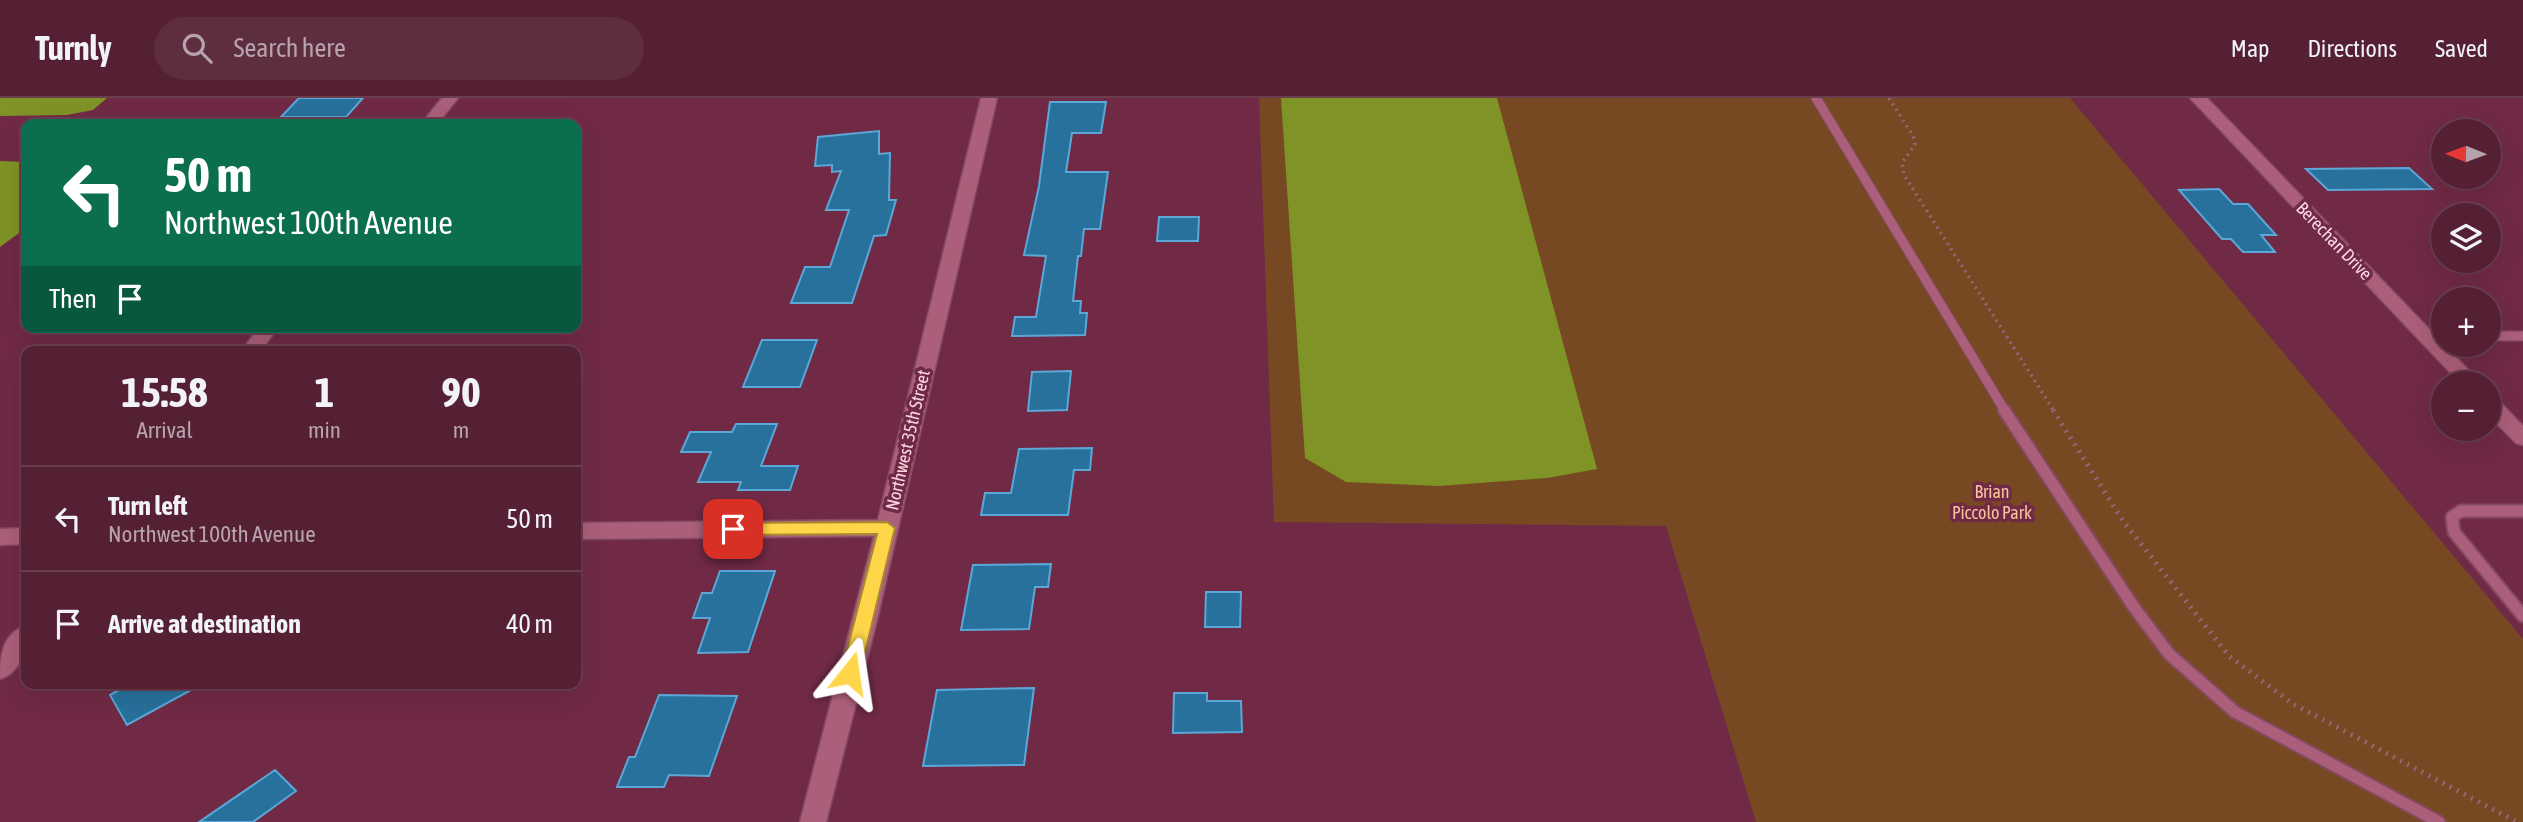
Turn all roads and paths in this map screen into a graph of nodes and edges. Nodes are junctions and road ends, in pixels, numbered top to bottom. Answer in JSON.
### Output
{"nodes":[{"id":1,"x":450,"y":98,"type":"edge"},
{"id":2,"x":989,"y":98,"type":"edge"},
{"id":3,"x":1816,"y":98,"type":"edge"},
{"id":4,"x":1889,"y":98,"type":"edge"},
{"id":5,"x":2198,"y":98,"type":"edge"},
{"id":6,"x":433,"y":119,"type":"edge"},
{"id":7,"x":2431,"y":333,"type":"edge"},
{"id":8,"x":2501,"y":336,"type":"edge"},
{"id":9,"x":2523,"y":336,"type":"edge"},
{"id":10,"x":2451,"y":357,"type":"edge"},
{"id":11,"x":2462,"y":371,"type":"edge"},
{"id":12,"x":2501,"y":415,"type":"edge"},
{"id":13,"x":2523,"y":438,"type":"edge"},
{"id":14,"x":2523,"y":510,"type":"edge"},
{"id":15,"x":887,"y":528,"type":"junction"},
{"id":16,"x":581,"y":531,"type":"edge"},
{"id":17,"x":0,"y":537,"type":"edge"},
{"id":18,"x":21,"y":537,"type":"edge"},
{"id":19,"x":2523,"y":616,"type":"edge"},
{"id":20,"x":21,"y":642,"type":"edge"},
{"id":21,"x":0,"y":669,"type":"edge"},
{"id":22,"x":813,"y":822,"type":"edge"},
{"id":23,"x":2439,"y":822,"type":"edge"},
{"id":24,"x":2517,"y":822,"type":"edge"}],
"edges":[{"from":1,"to":6,"type":"street"},
{"from":2,"to":15,"type":"street","name":"Northwest 35th Street"},
{"from":3,"to":23,"type":"lane"},
{"from":4,"to":24,"type":"path"},
{"from":5,"to":7,"type":"street","name":"Berechan Drive"},
{"from":8,"to":9,"type":"lane"},
{"from":10,"to":11,"type":"street","name":"Berechan Drive"},
{"from":12,"to":13,"type":"street"},
{"from":14,"to":19,"type":"lane"},
{"from":15,"to":16,"type":"street"},
{"from":15,"to":22,"type":"street","name":"Northwest 35th Street"},
{"from":17,"to":18,"type":"street"},
{"from":20,"to":21,"type":"street"}]}
